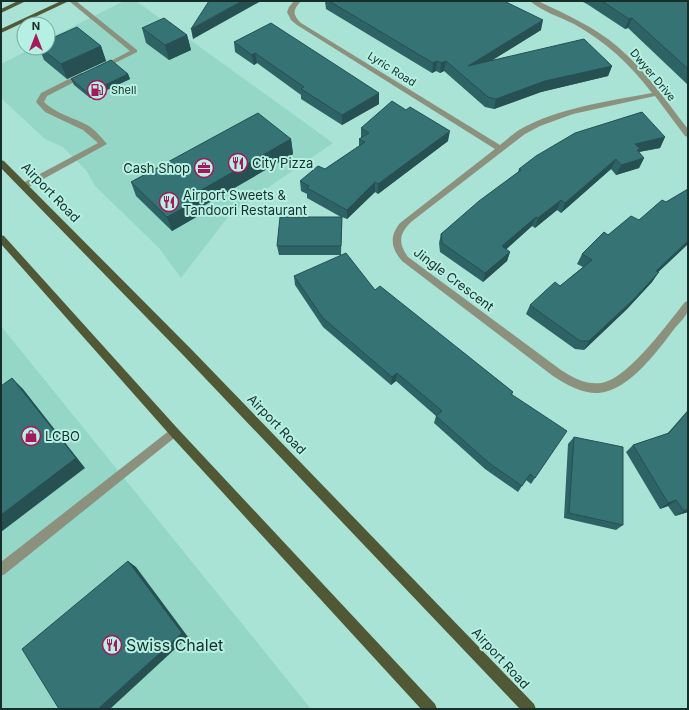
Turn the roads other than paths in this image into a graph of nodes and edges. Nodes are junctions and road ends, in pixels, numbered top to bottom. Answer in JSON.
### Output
{"nodes":[{"id":1,"x":23,"y":1,"type":"edge"},
{"id":2,"x":66,"y":1,"type":"edge"},
{"id":3,"x":72,"y":1,"type":"edge"},
{"id":4,"x":298,"y":1,"type":"edge"},
{"id":5,"x":533,"y":1,"type":"edge"},
{"id":6,"x":3,"y":9,"type":"edge"},
{"id":7,"x":1,"y":31,"type":"edge"},
{"id":8,"x":656,"y":94,"type":"junction"},
{"id":9,"x":688,"y":134,"type":"edge"},
{"id":10,"x":499,"y":148,"type":"junction"},
{"id":11,"x":1,"y":163,"type":"edge"},
{"id":12,"x":24,"y":186,"type":"junction"},
{"id":13,"x":1,"y":238,"type":"edge"},
{"id":14,"x":688,"y":305,"type":"edge"},
{"id":15,"x":174,"y":432,"type":"junction"},
{"id":16,"x":1,"y":570,"type":"edge"},
{"id":17,"x":430,"y":709,"type":"edge"},
{"id":18,"x":529,"y":709,"type":"edge"}],
"edges":[{"from":1,"to":6,"type":"main road"},
{"from":2,"to":7,"type":"main road"},
{"from":3,"to":12,"type":"street"},
{"from":4,"to":10,"type":"street","name":"Lyric Road"},
{"from":5,"to":8,"type":"street","name":"Dwyer Drive"},
{"from":8,"to":9,"type":"street","name":"Dwyer Drive"},
{"from":8,"to":10,"type":"street","name":"Jingle Crescent"},
{"from":10,"to":14,"type":"street","name":"Jingle Crescent"},
{"from":11,"to":12,"type":"main road","name":"Airport Road"},
{"from":12,"to":18,"type":"main road","name":"Airport Road"},
{"from":13,"to":15,"type":"main road"},
{"from":15,"to":16,"type":"street"},
{"from":15,"to":17,"type":"main road"}]}
